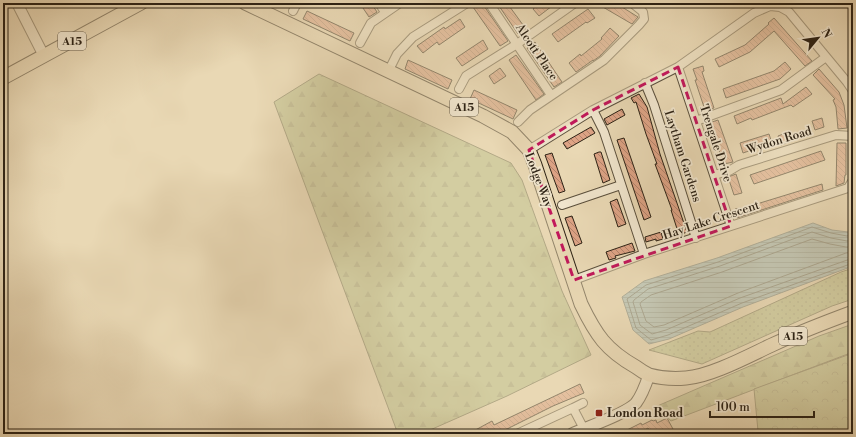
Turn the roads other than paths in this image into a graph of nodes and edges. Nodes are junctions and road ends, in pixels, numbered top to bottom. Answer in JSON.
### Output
{"nodes":[{"id":1,"x":17,"y":3,"type":"edge"},
{"id":2,"x":141,"y":3,"type":"edge"},
{"id":3,"x":245,"y":3,"type":"edge"},
{"id":4,"x":378,"y":3,"type":"edge"},
{"id":5,"x":400,"y":3,"type":"edge"},
{"id":6,"x":467,"y":3,"type":"edge"},
{"id":7,"x":489,"y":3,"type":"edge"},
{"id":8,"x":575,"y":3,"type":"edge"},
{"id":9,"x":632,"y":3,"type":"edge"},
{"id":10,"x":385,"y":12,"type":"junction"},
{"id":11,"x":360,"y":43,"type":"dead end"},
{"id":12,"x":517,"y":44,"type":"junction"},
{"id":13,"x":44,"y":56,"type":"junction"},
{"id":14,"x":826,"y":57,"type":"junction"},
{"id":15,"x":678,"y":67,"type":"junction"},
{"id":16,"x":388,"y":72,"type":"junction"},
{"id":17,"x":3,"y":78,"type":"edge"},
{"id":18,"x":645,"y":83,"type":"junction"},
{"id":19,"x":459,"y":89,"type":"dead end"},
{"id":20,"x":853,"y":91,"type":"edge"},
{"id":21,"x":551,"y":95,"type":"junction"},
{"id":22,"x":592,"y":110,"type":"junction"},
{"id":23,"x":696,"y":121,"type":"junction"},
{"id":24,"x":518,"y":122,"type":"dead end"},
{"id":25,"x":853,"y":136,"type":"edge"},
{"id":26,"x":529,"y":150,"type":"junction"},
{"id":27,"x":714,"y":175,"type":"junction"},
{"id":28,"x":853,"y":180,"type":"edge"},
{"id":29,"x":621,"y":186,"type":"junction"},
{"id":30,"x":562,"y":205,"type":"dead end"},
{"id":31,"x":731,"y":226,"type":"junction"},
{"id":32,"x":696,"y":238,"type":"junction"},
{"id":33,"x":644,"y":254,"type":"junction"},
{"id":34,"x":574,"y":280,"type":"junction"},
{"id":35,"x":853,"y":312,"type":"edge"},
{"id":36,"x":649,"y":375,"type":"junction"},
{"id":37,"x":583,"y":403,"type":"dead end"},
{"id":38,"x":573,"y":408,"type":"junction"},
{"id":39,"x":584,"y":429,"type":"junction"},
{"id":40,"x":517,"y":434,"type":"edge"},
{"id":41,"x":572,"y":434,"type":"edge"}],
"edges":[{"from":1,"to":13,"type":"street"},
{"from":2,"to":13,"type":"main road","number":"A15"},
{"from":3,"to":16,"type":"main road","name":"Lodge Way","number":"A15"},
{"from":4,"to":10,"type":"street"},
{"from":5,"to":10,"type":"street"},
{"from":6,"to":16,"type":"street"},
{"from":7,"to":12,"type":"street","name":"Alcott Place"},
{"from":8,"to":12,"type":"street"},
{"from":9,"to":21,"type":"street"},
{"from":10,"to":11,"type":"street"},
{"from":12,"to":19,"type":"street"},
{"from":12,"to":21,"type":"street","name":"Alcott Place"},
{"from":13,"to":17,"type":"main road","number":"A15"},
{"from":14,"to":15,"type":"street"},
{"from":14,"to":20,"type":"street"},
{"from":14,"to":23,"type":"street"},
{"from":15,"to":18,"type":"street"},
{"from":15,"to":23,"type":"street","name":"Trengale Drive"},
{"from":16,"to":26,"type":"main road","name":"Lodge Way","number":"A15"},
{"from":18,"to":22,"type":"street"},
{"from":18,"to":32,"type":"street","name":"Laytham Gardens"},
{"from":21,"to":24,"type":"street"},
{"from":22,"to":26,"type":"street"},
{"from":22,"to":29,"type":"street"},
{"from":23,"to":27,"type":"street","name":"Trengale Drive"},
{"from":25,"to":27,"type":"street","name":"Wydon Road"},
{"from":26,"to":34,"type":"main road","name":"Lodge Way","number":"A15"},
{"from":27,"to":31,"type":"street","name":"Trengale Drive"},
{"from":28,"to":31,"type":"street","name":"Hay Lake Crescent"},
{"from":29,"to":30,"type":"street"},
{"from":29,"to":33,"type":"street"},
{"from":31,"to":32,"type":"street","name":"Hay Lake Crescent"},
{"from":32,"to":33,"type":"street","name":"Hay Lake Crescent"},
{"from":33,"to":34,"type":"street","name":"Hay Lake Crescent"},
{"from":34,"to":36,"type":"main road","name":"Lodge Way","number":"A15"},
{"from":35,"to":36,"type":"main road","number":"A15"},
{"from":36,"to":39,"type":"main road"},
{"from":37,"to":38,"type":"street"},
{"from":38,"to":39,"type":"street"},
{"from":38,"to":40,"type":"street"},
{"from":39,"to":41,"type":"main road"}]}
